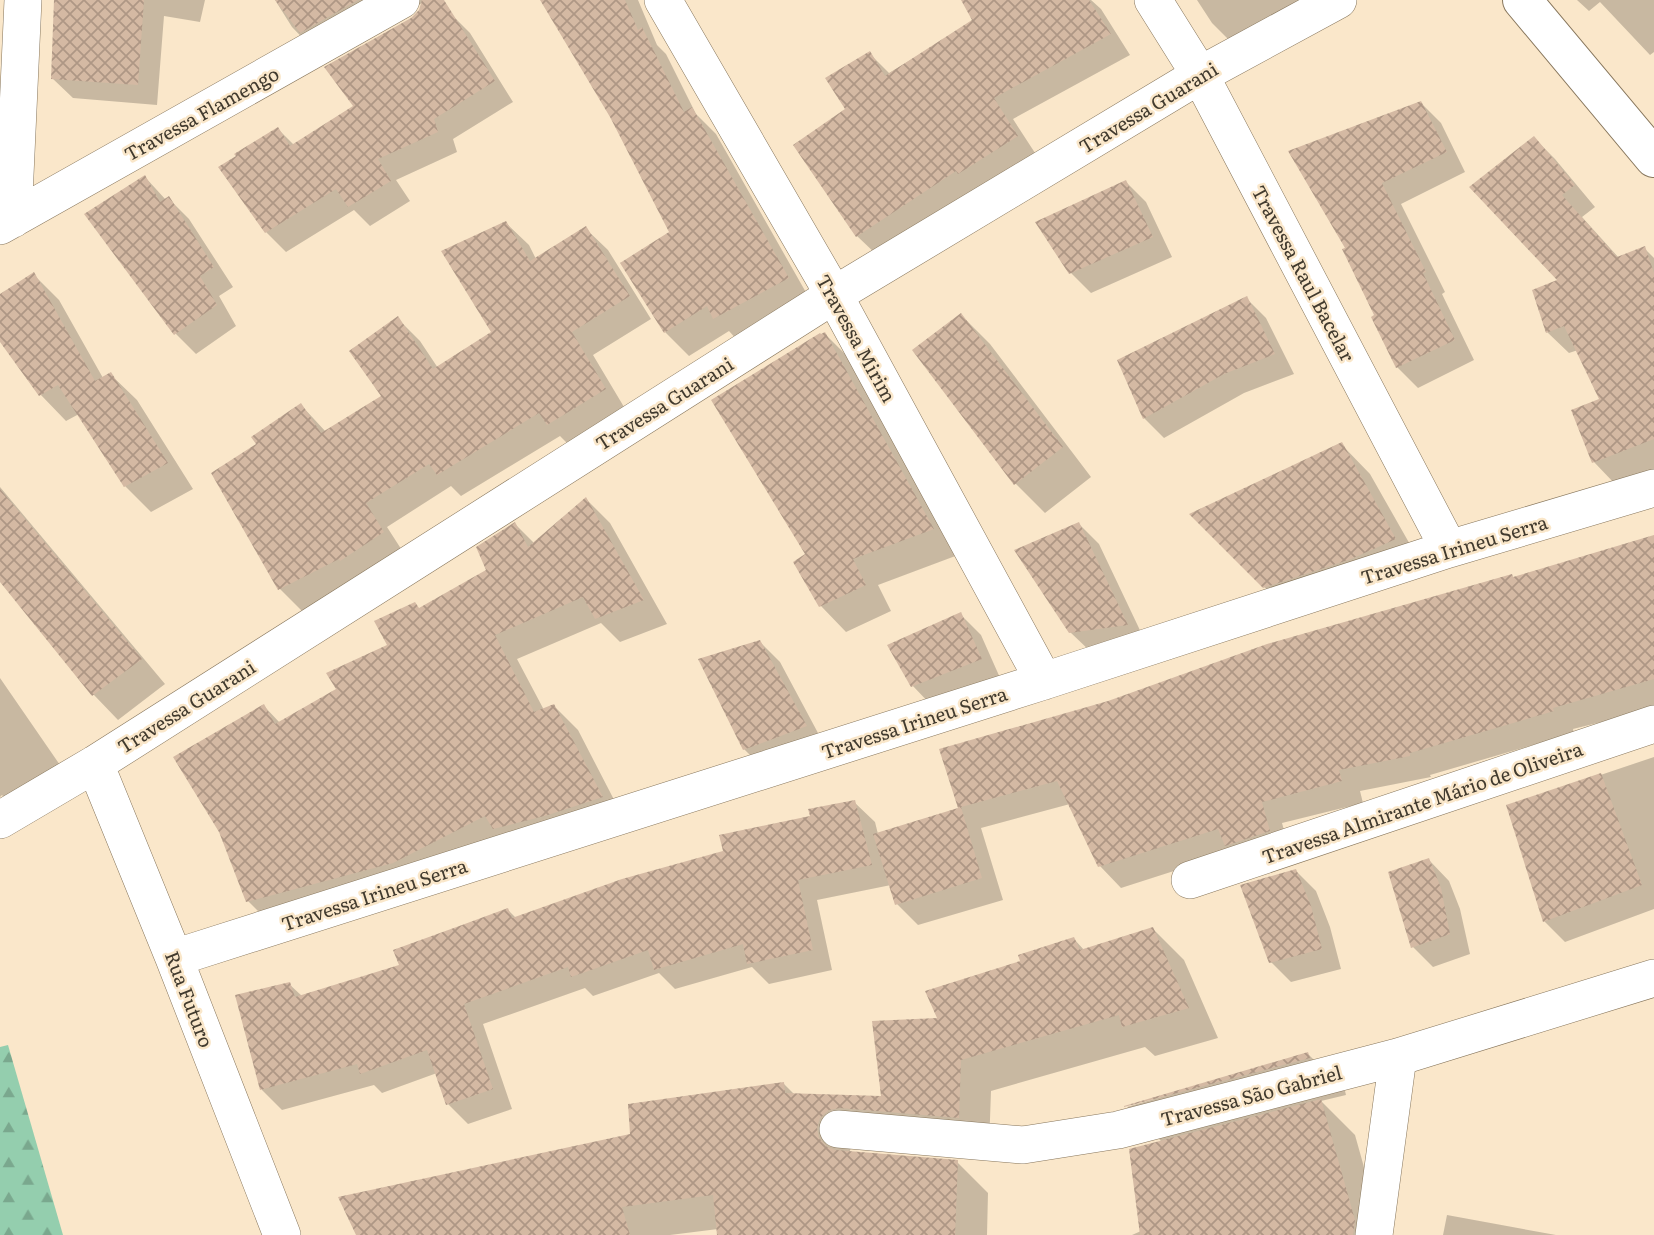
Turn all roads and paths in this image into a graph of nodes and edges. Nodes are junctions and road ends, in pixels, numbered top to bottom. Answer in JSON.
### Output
{"nodes":[{"id":1,"x":23,"y":0,"type":"edge"},
{"id":2,"x":401,"y":0,"type":"edge"},
{"id":3,"x":663,"y":0,"type":"edge"},
{"id":4,"x":1153,"y":0,"type":"edge"},
{"id":5,"x":1338,"y":0,"type":"edge"},
{"id":6,"x":1522,"y":0,"type":"edge"},
{"id":7,"x":1200,"y":75,"type":"junction"},
{"id":8,"x":1654,"y":158,"type":"edge"},
{"id":9,"x":6,"y":223,"type":"edge"},
{"id":10,"x":834,"y":295,"type":"junction"},
{"id":11,"x":1654,"y":488,"type":"edge"},
{"id":12,"x":1449,"y":549,"type":"junction"},
{"id":13,"x":1044,"y":681,"type":"junction"},
{"id":14,"x":1654,"y":724,"type":"edge"},
{"id":15,"x":95,"y":764,"type":"junction"},
{"id":16,"x":0,"y":820,"type":"edge"},
{"id":17,"x":1190,"y":880,"type":"dead end"},
{"id":18,"x":174,"y":958,"type":"junction"},
{"id":19,"x":1654,"y":978,"type":"edge"},
{"id":20,"x":1398,"y":1058,"type":"junction"},
{"id":21,"x":838,"y":1129,"type":"dead end"},
{"id":22,"x":282,"y":1235,"type":"edge"},
{"id":23,"x":1374,"y":1235,"type":"edge"}],
"edges":[{"from":1,"to":9,"type":"street"},
{"from":2,"to":9,"type":"street","name":"Travessa Flamengo"},
{"from":3,"to":10,"type":"street","name":"Travessa Mirim"},
{"from":4,"to":7,"type":"street","name":"Travessa Raul Bacelar"},
{"from":5,"to":7,"type":"street","name":"Travessa Guarani"},
{"from":6,"to":8,"type":"street"},
{"from":7,"to":10,"type":"street","name":"Travessa Guarani"},
{"from":7,"to":12,"type":"street","name":"Travessa Raul Bacelar"},
{"from":10,"to":13,"type":"street","name":"Travessa Mirim"},
{"from":10,"to":15,"type":"street","name":"Travessa Guarani"},
{"from":11,"to":12,"type":"street","name":"Travessa Irineu Serra"},
{"from":12,"to":13,"type":"street","name":"Travessa Irineu Serra"},
{"from":13,"to":18,"type":"street","name":"Travessa Irineu Serra"},
{"from":14,"to":17,"type":"street","name":"Travessa Almirante Mário de Oliveira"},
{"from":15,"to":16,"type":"street","name":"Travessa Guarani"},
{"from":15,"to":18,"type":"street","name":"Rua Futuro"},
{"from":18,"to":22,"type":"street","name":"Rua Futuro"},
{"from":19,"to":20,"type":"street","name":"Travessa São Gabriel"},
{"from":20,"to":21,"type":"street","name":"Travessa São Gabriel"},
{"from":20,"to":23,"type":"street"}]}
